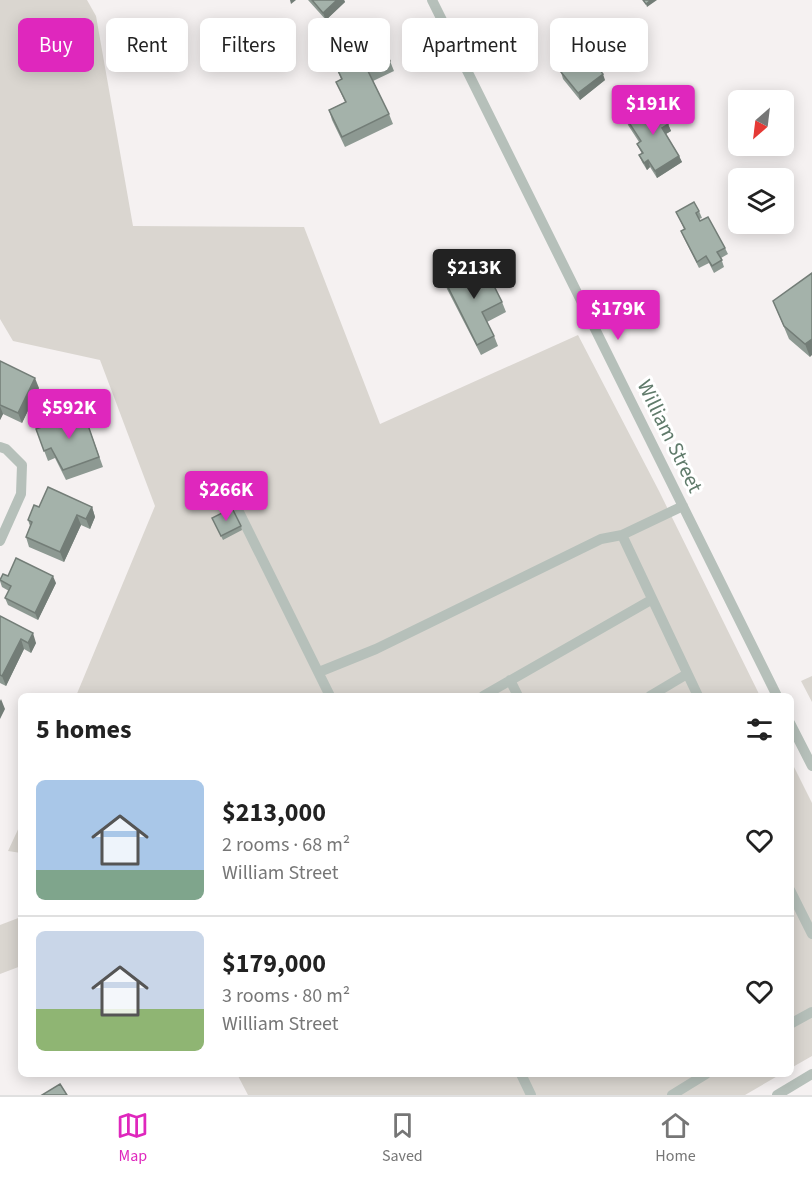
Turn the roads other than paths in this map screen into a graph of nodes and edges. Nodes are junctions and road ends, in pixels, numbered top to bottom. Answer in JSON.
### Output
{"nodes":[{"id":1,"x":432,"y":0,"type":"edge"},
{"id":2,"x":0,"y":447,"type":"edge"},
{"id":3,"x":683,"y":506,"type":"junction"},
{"id":4,"x":239,"y":512,"type":"dead end"},
{"id":5,"x":622,"y":535,"type":"junction"},
{"id":6,"x":0,"y":542,"type":"edge"},
{"id":7,"x":651,"y":600,"type":"junction"},
{"id":8,"x":319,"y":672,"type":"junction"},
{"id":9,"x":687,"y":674,"type":"junction"},
{"id":10,"x":510,"y":680,"type":"junction"},
{"id":11,"x":329,"y":693,"type":"edge"},
{"id":12,"x":488,"y":693,"type":"edge"},
{"id":13,"x":516,"y":693,"type":"edge"},
{"id":14,"x":655,"y":693,"type":"edge"},
{"id":15,"x":696,"y":693,"type":"edge"},
{"id":16,"x":776,"y":693,"type":"edge"},
{"id":17,"x":794,"y":731,"type":"edge"},
{"id":18,"x":812,"y":766,"type":"edge"},
{"id":19,"x":794,"y":898,"type":"edge"},
{"id":20,"x":812,"y":934,"type":"edge"},
{"id":21,"x":812,"y":1012,"type":"edge"},
{"id":22,"x":794,"y":1022,"type":"edge"},
{"id":23,"x":812,"y":1074,"type":"edge"},
{"id":24,"x":522,"y":1077,"type":"edge"},
{"id":25,"x":700,"y":1077,"type":"edge"},
{"id":26,"x":531,"y":1095,"type":"edge"},
{"id":27,"x":672,"y":1095,"type":"edge"},
{"id":28,"x":777,"y":1095,"type":"edge"}],
"edges":[{"from":1,"to":3,"type":"street","name":"William Street"},
{"from":2,"to":6,"type":"street"},
{"from":3,"to":5,"type":"street"},
{"from":3,"to":16,"type":"street","name":"William Street"},
{"from":4,"to":8,"type":"street"},
{"from":5,"to":7,"type":"street"},
{"from":5,"to":8,"type":"street"},
{"from":7,"to":9,"type":"street"},
{"from":7,"to":10,"type":"street"},
{"from":8,"to":11,"type":"street"},
{"from":9,"to":14,"type":"street"},
{"from":9,"to":15,"type":"street"},
{"from":10,"to":12,"type":"street"},
{"from":10,"to":13,"type":"street"},
{"from":17,"to":18,"type":"street"},
{"from":19,"to":20,"type":"street"},
{"from":21,"to":22,"type":"street"},
{"from":23,"to":28,"type":"street"},
{"from":24,"to":26,"type":"street"},
{"from":25,"to":27,"type":"street"}]}
